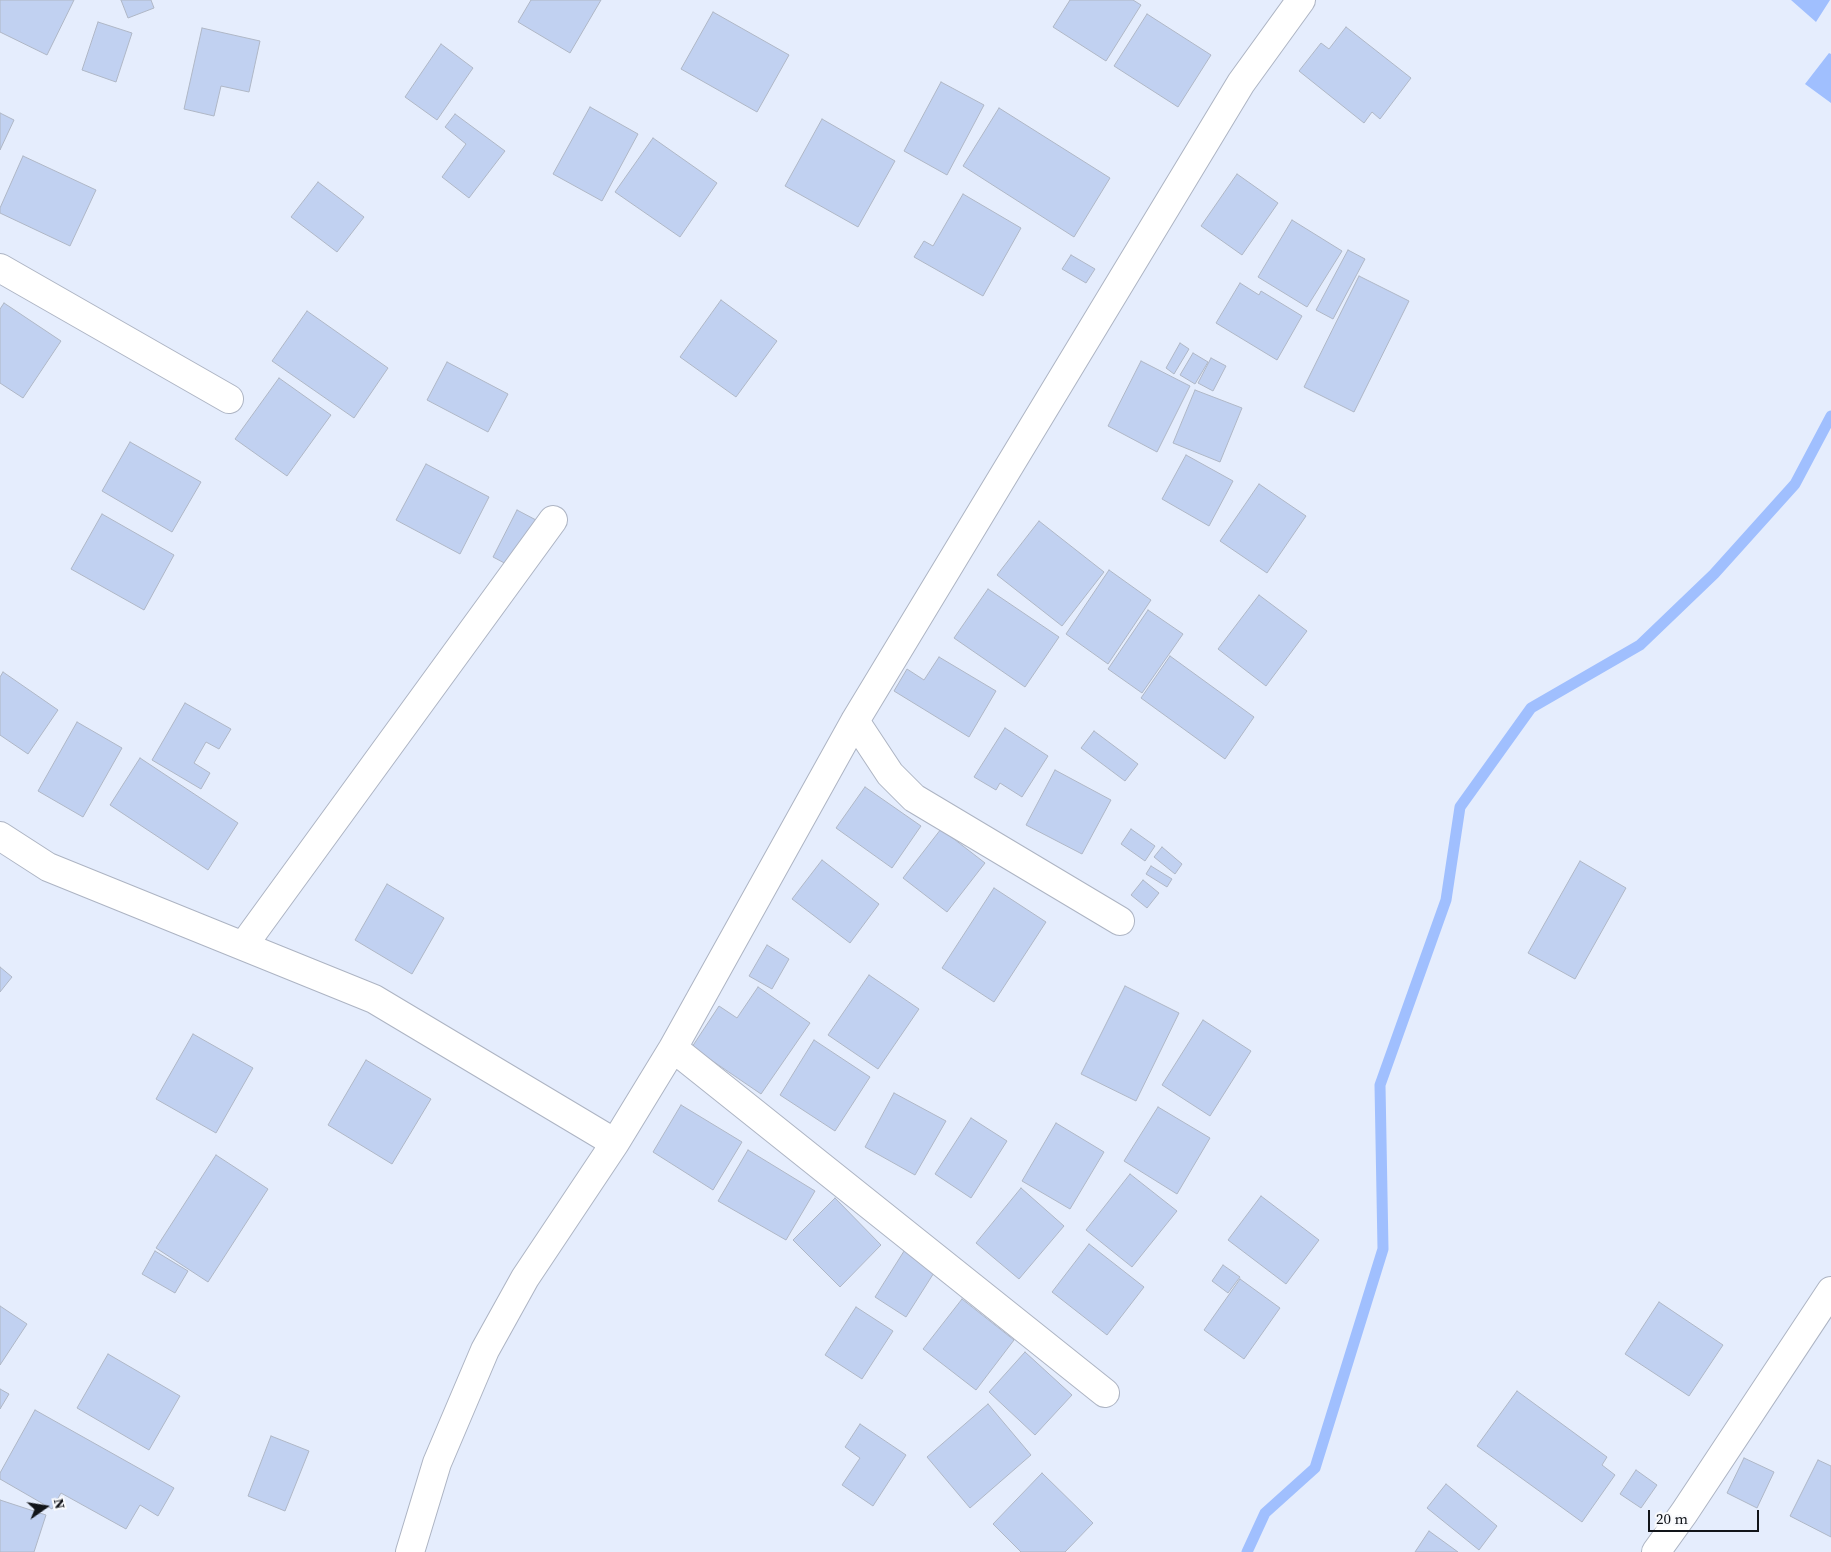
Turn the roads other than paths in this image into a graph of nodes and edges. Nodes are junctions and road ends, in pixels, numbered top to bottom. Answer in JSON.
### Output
{"nodes":[{"id":1,"x":1301,"y":0,"type":"edge"},
{"id":2,"x":0,"y":268,"type":"edge"},
{"id":3,"x":229,"y":399,"type":"dead end"},
{"id":4,"x":553,"y":520,"type":"dead end"},
{"id":5,"x":855,"y":721,"type":"junction"},
{"id":6,"x":0,"y":836,"type":"edge"},
{"id":7,"x":1120,"y":921,"type":"dead end"},
{"id":8,"x":244,"y":946,"type":"junction"},
{"id":9,"x":673,"y":1048,"type":"junction"},
{"id":10,"x":614,"y":1143,"type":"junction"},
{"id":11,"x":1828,"y":1303,"type":"edge"},
{"id":12,"x":1105,"y":1393,"type":"dead end"},
{"id":13,"x":410,"y":1552,"type":"edge"},
{"id":14,"x":1656,"y":1552,"type":"edge"}],
"edges":[{"from":1,"to":5,"type":"street"},
{"from":2,"to":3,"type":"street"},
{"from":4,"to":8,"type":"street"},
{"from":5,"to":7,"type":"street"},
{"from":5,"to":9,"type":"street"},
{"from":6,"to":8,"type":"street"},
{"from":8,"to":10,"type":"street"},
{"from":9,"to":10,"type":"street"},
{"from":9,"to":12,"type":"street"},
{"from":10,"to":13,"type":"street"},
{"from":11,"to":14,"type":"street"}]}
